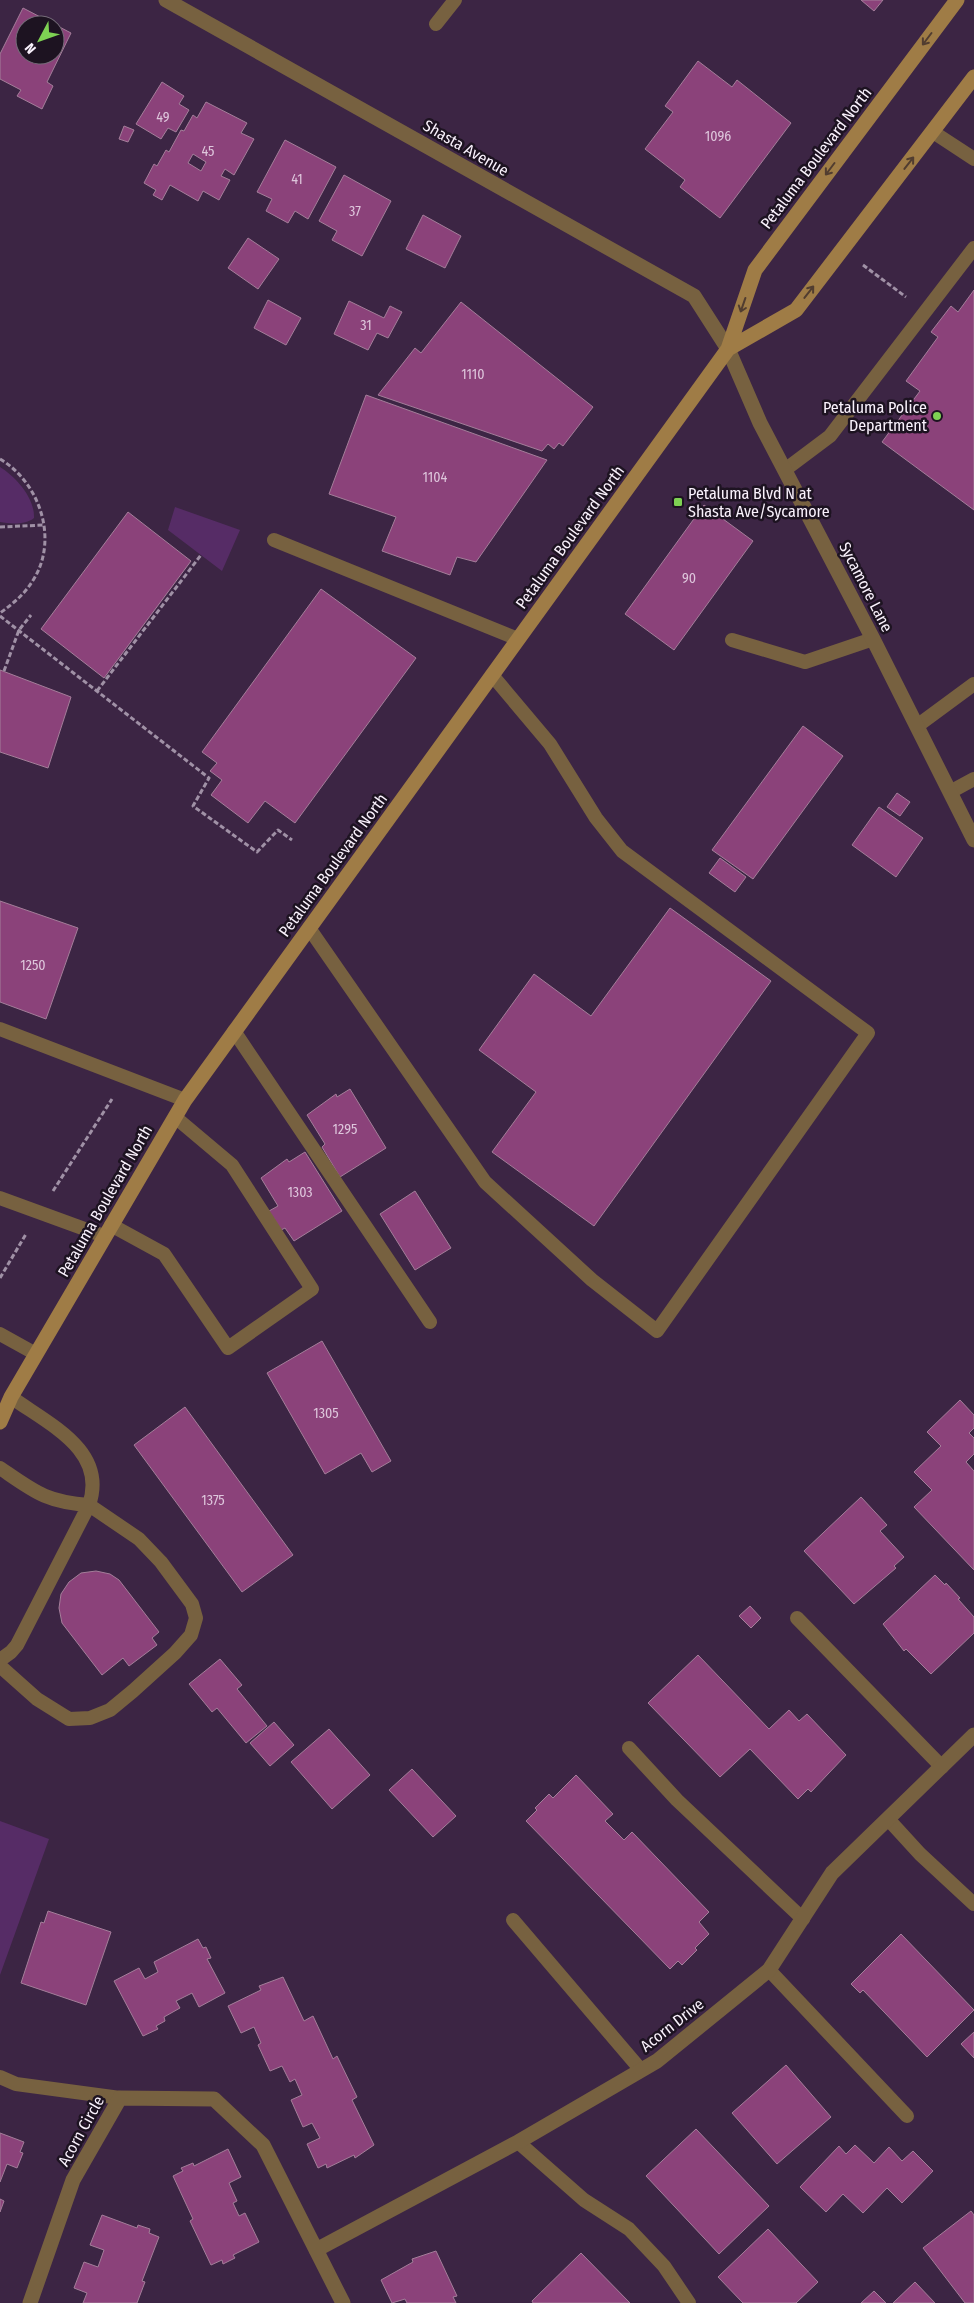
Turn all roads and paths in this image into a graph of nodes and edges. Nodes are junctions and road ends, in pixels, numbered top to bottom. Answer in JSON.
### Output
{"nodes":[{"id":1,"x":166,"y":0,"type":"edge"},
{"id":2,"x":454,"y":0,"type":"edge"},
{"id":3,"x":956,"y":0,"type":"edge"},
{"id":4,"x":436,"y":24,"type":"dead end"},
{"id":5,"x":974,"y":77,"type":"edge"},
{"id":6,"x":933,"y":132,"type":"junction"},
{"id":7,"x":974,"y":159,"type":"edge"},
{"id":8,"x":974,"y":248,"type":"edge"},
{"id":9,"x":862,"y":265,"type":"dead end"},
{"id":10,"x":926,"y":311,"type":"junction"},
{"id":11,"x":728,"y":350,"type":"junction"},
{"id":12,"x":0,"y":459,"type":"edge"},
{"id":13,"x":786,"y":469,"type":"junction"},
{"id":14,"x":44,"y":525,"type":"junction"},
{"id":15,"x":0,"y":527,"type":"edge"},
{"id":16,"x":274,"y":540,"type":"dead end"},
{"id":17,"x":201,"y":555,"type":"dead end"},
{"id":18,"x":0,"y":614,"type":"edge"},
{"id":19,"x":31,"y":615,"type":"dead end"},
{"id":20,"x":19,"y":630,"type":"junction"},
{"id":21,"x":518,"y":639,"type":"junction"},
{"id":22,"x":873,"y":639,"type":"junction"},
{"id":23,"x":732,"y":640,"type":"dead end"},
{"id":24,"x":4,"y":671,"type":"dead end"},
{"id":25,"x":492,"y":675,"type":"junction"},
{"id":26,"x":974,"y":684,"type":"edge"},
{"id":27,"x":97,"y":691,"type":"junction"},
{"id":28,"x":917,"y":726,"type":"junction"},
{"id":29,"x":974,"y":779,"type":"edge"},
{"id":30,"x":950,"y":792,"type":"junction"},
{"id":31,"x":292,"y":840,"type":"dead end"},
{"id":32,"x":974,"y":840,"type":"edge"},
{"id":33,"x":309,"y":928,"type":"junction"},
{"id":34,"x":0,"y":1029,"type":"edge"},
{"id":35,"x":234,"y":1031,"type":"junction"},
{"id":36,"x":125,"y":1077,"type":"junction"},
{"id":37,"x":184,"y":1100,"type":"junction"},
{"id":38,"x":175,"y":1117,"type":"junction"},
{"id":39,"x":0,"y":1198,"type":"edge"},
{"id":40,"x":39,"y":1212,"type":"junction"},
{"id":41,"x":108,"y":1231,"type":"junction"},
{"id":42,"x":0,"y":1278,"type":"edge"},
{"id":43,"x":430,"y":1322,"type":"dead end"},
{"id":44,"x":0,"y":1334,"type":"edge"},
{"id":45,"x":36,"y":1354,"type":"junction"},
{"id":46,"x":11,"y":1397,"type":"junction"},
{"id":47,"x":0,"y":1422,"type":"edge"},
{"id":48,"x":0,"y":1468,"type":"edge"},
{"id":49,"x":89,"y":1505,"type":"junction"},
{"id":50,"x":797,"y":1618,"type":"dead end"},
{"id":51,"x":0,"y":1660,"type":"edge"},
{"id":52,"x":0,"y":1666,"type":"edge"},
{"id":53,"x":974,"y":1735,"type":"edge"},
{"id":54,"x":629,"y":1748,"type":"dead end"},
{"id":55,"x":942,"y":1767,"type":"junction"},
{"id":56,"x":888,"y":1820,"type":"junction"},
{"id":57,"x":974,"y":1904,"type":"edge"},
{"id":58,"x":803,"y":1919,"type":"junction"},
{"id":59,"x":513,"y":1920,"type":"dead end"},
{"id":60,"x":769,"y":1970,"type":"junction"},
{"id":61,"x":641,"y":2070,"type":"junction"},
{"id":62,"x":0,"y":2077,"type":"edge"},
{"id":63,"x":120,"y":2098,"type":"junction"},
{"id":64,"x":907,"y":2116,"type":"dead end"},
{"id":65,"x":518,"y":2142,"type":"junction"},
{"id":66,"x":316,"y":2250,"type":"junction"},
{"id":67,"x":30,"y":2303,"type":"edge"},
{"id":68,"x":342,"y":2303,"type":"edge"},
{"id":69,"x":689,"y":2303,"type":"edge"}],
"edges":[{"from":1,"to":11,"type":"street","name":"Shasta Avenue"},
{"from":2,"to":4,"type":"lane"},
{"from":3,"to":11,"type":"main road","name":"Petaluma Boulevard North","one_way":true},
{"from":5,"to":6,"type":"main road","name":"Petaluma Boulevard North"},
{"from":6,"to":7,"type":"lane"},
{"from":11,"to":6,"type":"main road","name":"Petaluma Boulevard North","one_way":true},
{"from":8,"to":10,"type":"lane"},
{"from":9,"to":10,"type":"path"},
{"from":10,"to":13,"type":"lane"},
{"from":11,"to":13,"type":"street","name":"Sycamore Lane"},
{"from":11,"to":21,"type":"main road","name":"Petaluma Boulevard North"},
{"from":12,"to":14,"type":"path"},
{"from":13,"to":22,"type":"street","name":"Sycamore Lane"},
{"from":14,"to":15,"type":"path"},
{"from":14,"to":18,"type":"path"},
{"from":16,"to":21,"type":"lane"},
{"from":17,"to":27,"type":"path"},
{"from":18,"to":20,"type":"path"},
{"from":19,"to":20,"type":"path"},
{"from":20,"to":24,"type":"path"},
{"from":20,"to":27,"type":"path"},
{"from":21,"to":25,"type":"main road","name":"Petaluma Boulevard North"},
{"from":22,"to":23,"type":"lane"},
{"from":22,"to":28,"type":"street","name":"Sycamore Lane"},
{"from":25,"to":33,"type":"main road","name":"Petaluma Boulevard North"},
{"from":25,"to":33,"type":"lane"},
{"from":26,"to":28,"type":"lane"},
{"from":27,"to":31,"type":"path"},
{"from":28,"to":30,"type":"street","name":"Sycamore Lane"},
{"from":29,"to":30,"type":"lane"},
{"from":30,"to":32,"type":"street","name":"Sycamore Lane"},
{"from":33,"to":35,"type":"main road","name":"Petaluma Boulevard North"},
{"from":34,"to":36,"type":"lane"},
{"from":35,"to":37,"type":"main road","name":"Petaluma Boulevard North"},
{"from":35,"to":43,"type":"lane"},
{"from":36,"to":37,"type":"lane"},
{"from":36,"to":40,"type":"path"},
{"from":37,"to":38,"type":"main road","name":"Petaluma Boulevard North"},
{"from":38,"to":41,"type":"main road","name":"Petaluma Boulevard North"},
{"from":38,"to":41,"type":"lane"},
{"from":39,"to":40,"type":"lane"},
{"from":40,"to":41,"type":"lane"},
{"from":40,"to":42,"type":"path"},
{"from":41,"to":45,"type":"main road","name":"Petaluma Boulevard North"},
{"from":44,"to":45,"type":"lane"},
{"from":45,"to":46,"type":"main road","name":"Petaluma Boulevard North"},
{"from":46,"to":47,"type":"main road","name":"Petaluma Boulevard North"},
{"from":46,"to":49,"type":"lane"},
{"from":48,"to":49,"type":"lane"},
{"from":49,"to":51,"type":"lane"},
{"from":49,"to":52,"type":"lane"},
{"from":50,"to":55,"type":"lane"},
{"from":53,"to":55,"type":"street","name":"Acorn Drive"},
{"from":54,"to":58,"type":"lane"},
{"from":55,"to":56,"type":"street","name":"Acorn Drive"},
{"from":56,"to":57,"type":"lane"},
{"from":56,"to":58,"type":"street","name":"Acorn Drive"},
{"from":58,"to":60,"type":"street","name":"Acorn Drive"},
{"from":59,"to":61,"type":"lane"},
{"from":60,"to":61,"type":"street","name":"Acorn Drive"},
{"from":60,"to":64,"type":"lane"},
{"from":61,"to":65,"type":"street","name":"Acorn Drive"},
{"from":62,"to":63,"type":"lane"},
{"from":63,"to":66,"type":"street","name":"Acorn Circle"},
{"from":63,"to":67,"type":"street","name":"Acorn Circle"},
{"from":65,"to":66,"type":"street","name":"Acorn Drive"},
{"from":65,"to":69,"type":"lane"},
{"from":66,"to":68,"type":"street","name":"Acorn Circle"}]}
